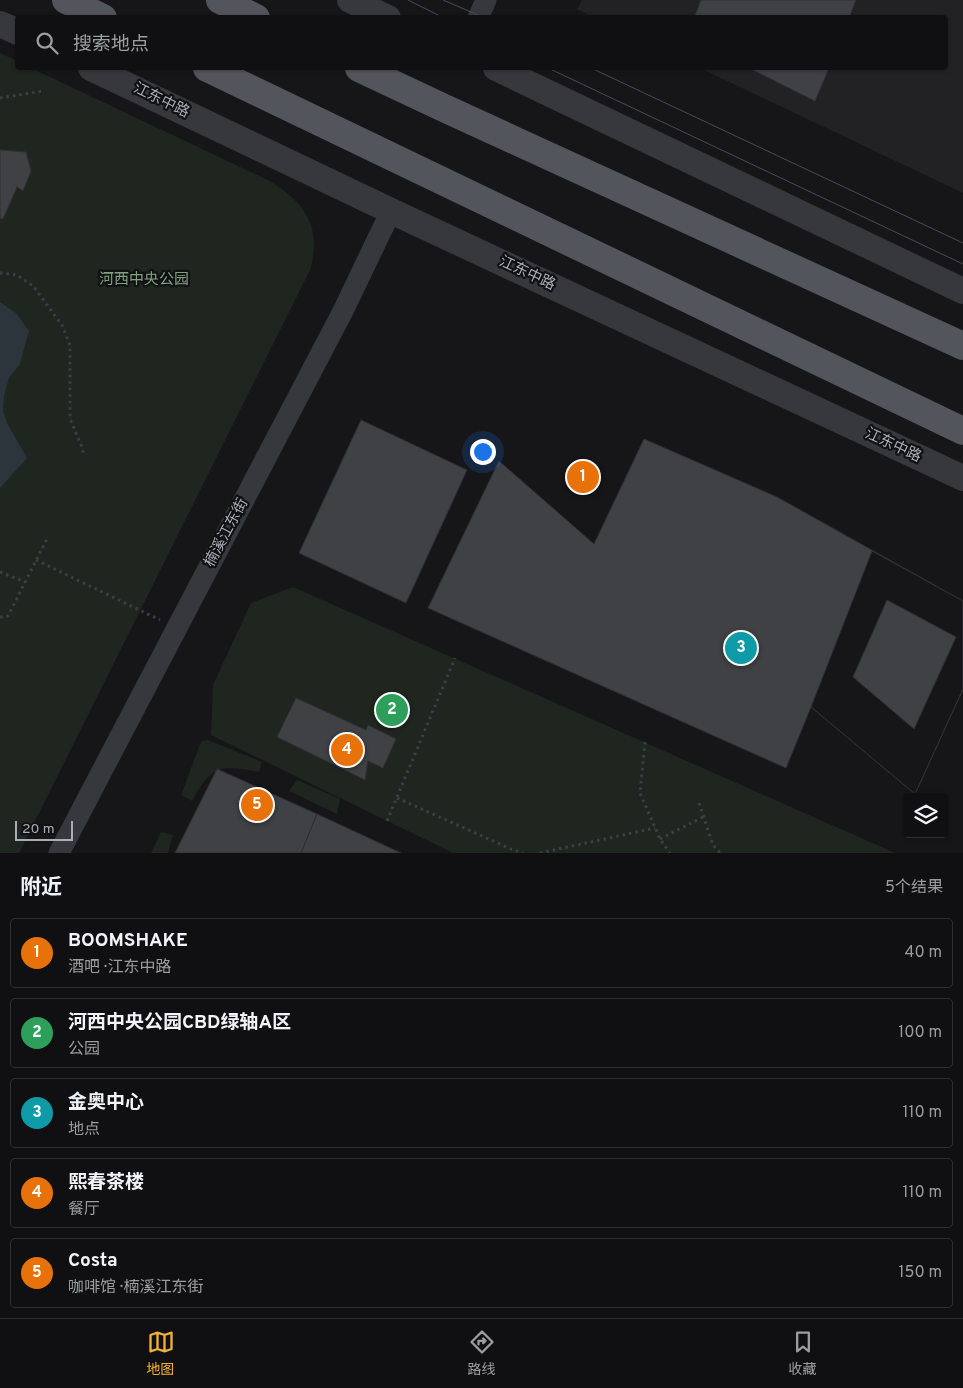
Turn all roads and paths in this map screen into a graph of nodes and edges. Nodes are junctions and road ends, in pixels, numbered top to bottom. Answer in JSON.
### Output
{"nodes":[{"id":1,"x":66,"y":0,"type":"edge"},
{"id":2,"x":220,"y":0,"type":"edge"},
{"id":3,"x":350,"y":0,"type":"edge"},
{"id":4,"x":486,"y":0,"type":"edge"},
{"id":5,"x":97,"y":15,"type":"edge"},
{"id":6,"x":250,"y":15,"type":"edge"},
{"id":7,"x":382,"y":15,"type":"edge"},
{"id":8,"x":479,"y":15,"type":"edge"},
{"id":9,"x":0,"y":24,"type":"edge"},
{"id":10,"x":15,"y":31,"type":"edge"},
{"id":11,"x":95,"y":70,"type":"edge"},
{"id":12,"x":211,"y":70,"type":"edge"},
{"id":13,"x":363,"y":70,"type":"edge"},
{"id":14,"x":500,"y":70,"type":"edge"},
{"id":15,"x":43,"y":92,"type":"dead end"},
{"id":16,"x":0,"y":98,"type":"edge"},
{"id":17,"x":391,"y":210,"type":"junction"},
{"id":18,"x":0,"y":273,"type":"edge"},
{"id":19,"x":963,"y":290,"type":"edge"},
{"id":20,"x":963,"y":346,"type":"edge"},
{"id":21,"x":963,"y":430,"type":"edge"},
{"id":22,"x":84,"y":455,"type":"dead end"},
{"id":23,"x":963,"y":478,"type":"edge"},
{"id":24,"x":48,"y":537,"type":"dead end"},
{"id":25,"x":36,"y":560,"type":"junction"},
{"id":26,"x":0,"y":572,"type":"edge"},
{"id":27,"x":26,"y":582,"type":"junction"},
{"id":28,"x":0,"y":617,"type":"edge"},
{"id":29,"x":177,"y":628,"type":"junction"},
{"id":30,"x":454,"y":658,"type":"dead end"},
{"id":31,"x":645,"y":742,"type":"dead end"},
{"id":32,"x":397,"y":798,"type":"junction"},
{"id":33,"x":699,"y":803,"type":"dead end"},
{"id":34,"x":704,"y":817,"type":"junction"},
{"id":35,"x":387,"y":821,"type":"dead end"},
{"id":36,"x":655,"y":828,"type":"junction"},
{"id":37,"x":660,"y":840,"type":"junction"},
{"id":38,"x":59,"y":853,"type":"edge"},
{"id":39,"x":523,"y":853,"type":"edge"},
{"id":40,"x":540,"y":853,"type":"edge"},
{"id":41,"x":670,"y":853,"type":"edge"},
{"id":42,"x":720,"y":853,"type":"edge"}],
"edges":[{"from":1,"to":5,"type":"main road"},
{"from":2,"to":6,"type":"main road"},
{"from":3,"to":7,"type":"street"},
{"from":4,"to":8,"type":"street"},
{"from":9,"to":10,"type":"street"},
{"from":11,"to":17,"type":"street","name":"江东中路"},
{"from":12,"to":21,"type":"main road"},
{"from":13,"to":20,"type":"main road"},
{"from":14,"to":19,"type":"street"},
{"from":15,"to":16,"type":"path"},
{"from":17,"to":23,"type":"street","name":"江东中路"},
{"from":17,"to":29,"type":"street","name":"楠溪江东街"},
{"from":18,"to":22,"type":"path"},
{"from":24,"to":25,"type":"path"},
{"from":25,"to":27,"type":"path"},
{"from":25,"to":29,"type":"path"},
{"from":26,"to":27,"type":"path"},
{"from":27,"to":28,"type":"path"},
{"from":29,"to":38,"type":"street","name":"楠溪江东街"},
{"from":30,"to":32,"type":"path"},
{"from":31,"to":36,"type":"path"},
{"from":32,"to":35,"type":"path"},
{"from":32,"to":39,"type":"path"},
{"from":33,"to":34,"type":"path"},
{"from":34,"to":37,"type":"path"},
{"from":34,"to":42,"type":"path"},
{"from":36,"to":37,"type":"path"},
{"from":36,"to":40,"type":"path"},
{"from":37,"to":41,"type":"path"}]}
